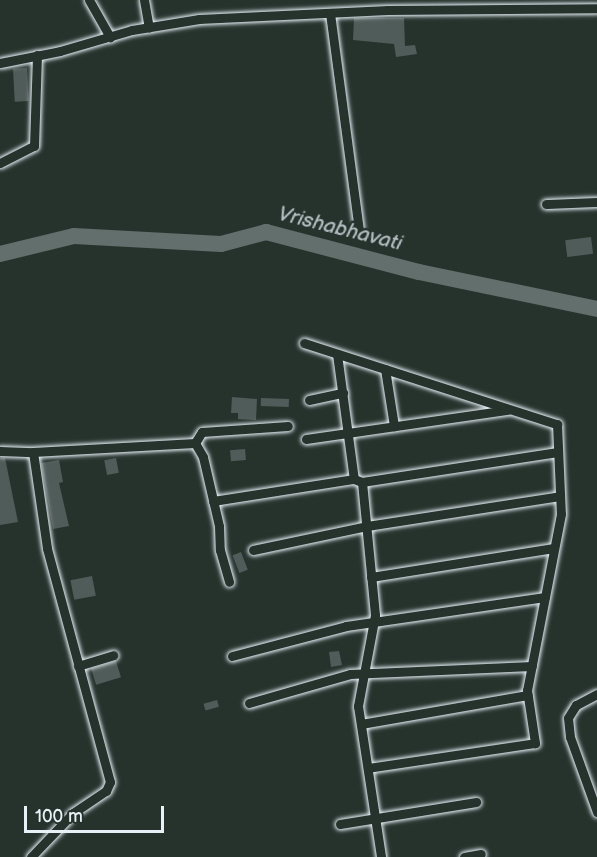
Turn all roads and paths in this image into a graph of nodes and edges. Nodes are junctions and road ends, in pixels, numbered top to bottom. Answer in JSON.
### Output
{"nodes":[{"id":1,"x":89,"y":0,"type":"edge"},
{"id":2,"x":144,"y":0,"type":"edge"},
{"id":3,"x":465,"y":5,"type":"edge"},
{"id":4,"x":523,"y":5,"type":"edge"},
{"id":5,"x":597,"y":8,"type":"edge"},
{"id":6,"x":330,"y":13,"type":"junction"},
{"id":7,"x":149,"y":28,"type":"junction"},
{"id":8,"x":110,"y":37,"type":"junction"},
{"id":9,"x":37,"y":56,"type":"junction"},
{"id":10,"x":0,"y":63,"type":"edge"},
{"id":11,"x":0,"y":163,"type":"edge"},
{"id":12,"x":597,"y":202,"type":"edge"},
{"id":13,"x":546,"y":204,"type":"dead end"},
{"id":14,"x":358,"y":230,"type":"dead end"},
{"id":15,"x":304,"y":344,"type":"dead end"},
{"id":16,"x":338,"y":354,"type":"junction"},
{"id":17,"x":385,"y":369,"type":"junction"},
{"id":18,"x":343,"y":393,"type":"junction"},
{"id":19,"x":309,"y":400,"type":"dead end"},
{"id":20,"x":511,"y":409,"type":"junction"},
{"id":21,"x":288,"y":426,"type":"dead end"},
{"id":22,"x":394,"y":426,"type":"junction"},
{"id":23,"x":348,"y":433,"type":"junction"},
{"id":24,"x":306,"y":440,"type":"dead end"},
{"id":25,"x":195,"y":443,"type":"junction"},
{"id":26,"x":0,"y":451,"type":"edge"},
{"id":27,"x":33,"y":452,"type":"junction"},
{"id":28,"x":558,"y":452,"type":"junction"},
{"id":29,"x":358,"y":480,"type":"junction"},
{"id":30,"x":560,"y":496,"type":"junction"},
{"id":31,"x":213,"y":501,"type":"junction"},
{"id":32,"x":367,"y":526,"type":"junction"},
{"id":33,"x":554,"y":549,"type":"junction"},
{"id":34,"x":253,"y":550,"type":"dead end"},
{"id":35,"x":371,"y":577,"type":"junction"},
{"id":36,"x":230,"y":582,"type":"dead end"},
{"id":37,"x":545,"y":597,"type":"junction"},
{"id":38,"x":374,"y":622,"type":"junction"},
{"id":39,"x":113,"y":655,"type":"dead end"},
{"id":40,"x":232,"y":656,"type":"dead end"},
{"id":41,"x":78,"y":666,"type":"junction"},
{"id":42,"x":532,"y":666,"type":"junction"},
{"id":43,"x":364,"y":673,"type":"junction"},
{"id":44,"x":597,"y":694,"type":"edge"},
{"id":45,"x":528,"y":695,"type":"junction"},
{"id":46,"x":249,"y":703,"type":"dead end"},
{"id":47,"x":361,"y":724,"type":"junction"},
{"id":48,"x":368,"y":768,"type":"junction"},
{"id":49,"x":476,"y":802,"type":"dead end"},
{"id":50,"x":597,"y":812,"type":"edge"},
{"id":51,"x":375,"y":818,"type":"junction"},
{"id":52,"x":340,"y":824,"type":"dead end"},
{"id":53,"x":481,"y":854,"type":"dead end"},
{"id":54,"x":31,"y":857,"type":"edge"},
{"id":55,"x":381,"y":857,"type":"edge"},
{"id":56,"x":464,"y":857,"type":"edge"}],
"edges":[{"from":1,"to":8,"type":"street"},
{"from":2,"to":7,"type":"street"},
{"from":3,"to":4,"type":"street"},
{"from":3,"to":6,"type":"street"},
{"from":4,"to":5,"type":"street"},
{"from":6,"to":7,"type":"street"},
{"from":6,"to":14,"type":"street"},
{"from":7,"to":8,"type":"street"},
{"from":8,"to":9,"type":"street"},
{"from":9,"to":10,"type":"street"},
{"from":9,"to":11,"type":"street"},
{"from":12,"to":13,"type":"street"},
{"from":15,"to":16,"type":"street"},
{"from":16,"to":17,"type":"street"},
{"from":16,"to":18,"type":"street"},
{"from":17,"to":20,"type":"street"},
{"from":17,"to":22,"type":"street"},
{"from":18,"to":19,"type":"street"},
{"from":18,"to":23,"type":"street"},
{"from":20,"to":22,"type":"street"},
{"from":20,"to":28,"type":"street"},
{"from":21,"to":25,"type":"street"},
{"from":22,"to":23,"type":"street"},
{"from":23,"to":24,"type":"street"},
{"from":23,"to":29,"type":"street"},
{"from":25,"to":27,"type":"street"},
{"from":25,"to":31,"type":"street"},
{"from":26,"to":27,"type":"street"},
{"from":27,"to":41,"type":"street"},
{"from":28,"to":29,"type":"street"},
{"from":28,"to":30,"type":"street"},
{"from":29,"to":31,"type":"street"},
{"from":29,"to":32,"type":"street"},
{"from":30,"to":32,"type":"street"},
{"from":30,"to":33,"type":"street"},
{"from":31,"to":36,"type":"street"},
{"from":32,"to":34,"type":"street"},
{"from":32,"to":35,"type":"street"},
{"from":33,"to":35,"type":"street"},
{"from":33,"to":37,"type":"street"},
{"from":35,"to":38,"type":"street"},
{"from":37,"to":38,"type":"street"},
{"from":37,"to":42,"type":"street"},
{"from":38,"to":40,"type":"street"},
{"from":38,"to":43,"type":"street"},
{"from":39,"to":41,"type":"street"},
{"from":41,"to":54,"type":"street"},
{"from":42,"to":43,"type":"street"},
{"from":42,"to":45,"type":"street"},
{"from":43,"to":46,"type":"street"},
{"from":43,"to":47,"type":"street"},
{"from":44,"to":50,"type":"street"},
{"from":45,"to":47,"type":"street"},
{"from":45,"to":48,"type":"street"},
{"from":47,"to":48,"type":"street"},
{"from":48,"to":51,"type":"street"},
{"from":49,"to":51,"type":"street"},
{"from":51,"to":52,"type":"street"},
{"from":51,"to":55,"type":"street"},
{"from":53,"to":56,"type":"street"}]}
